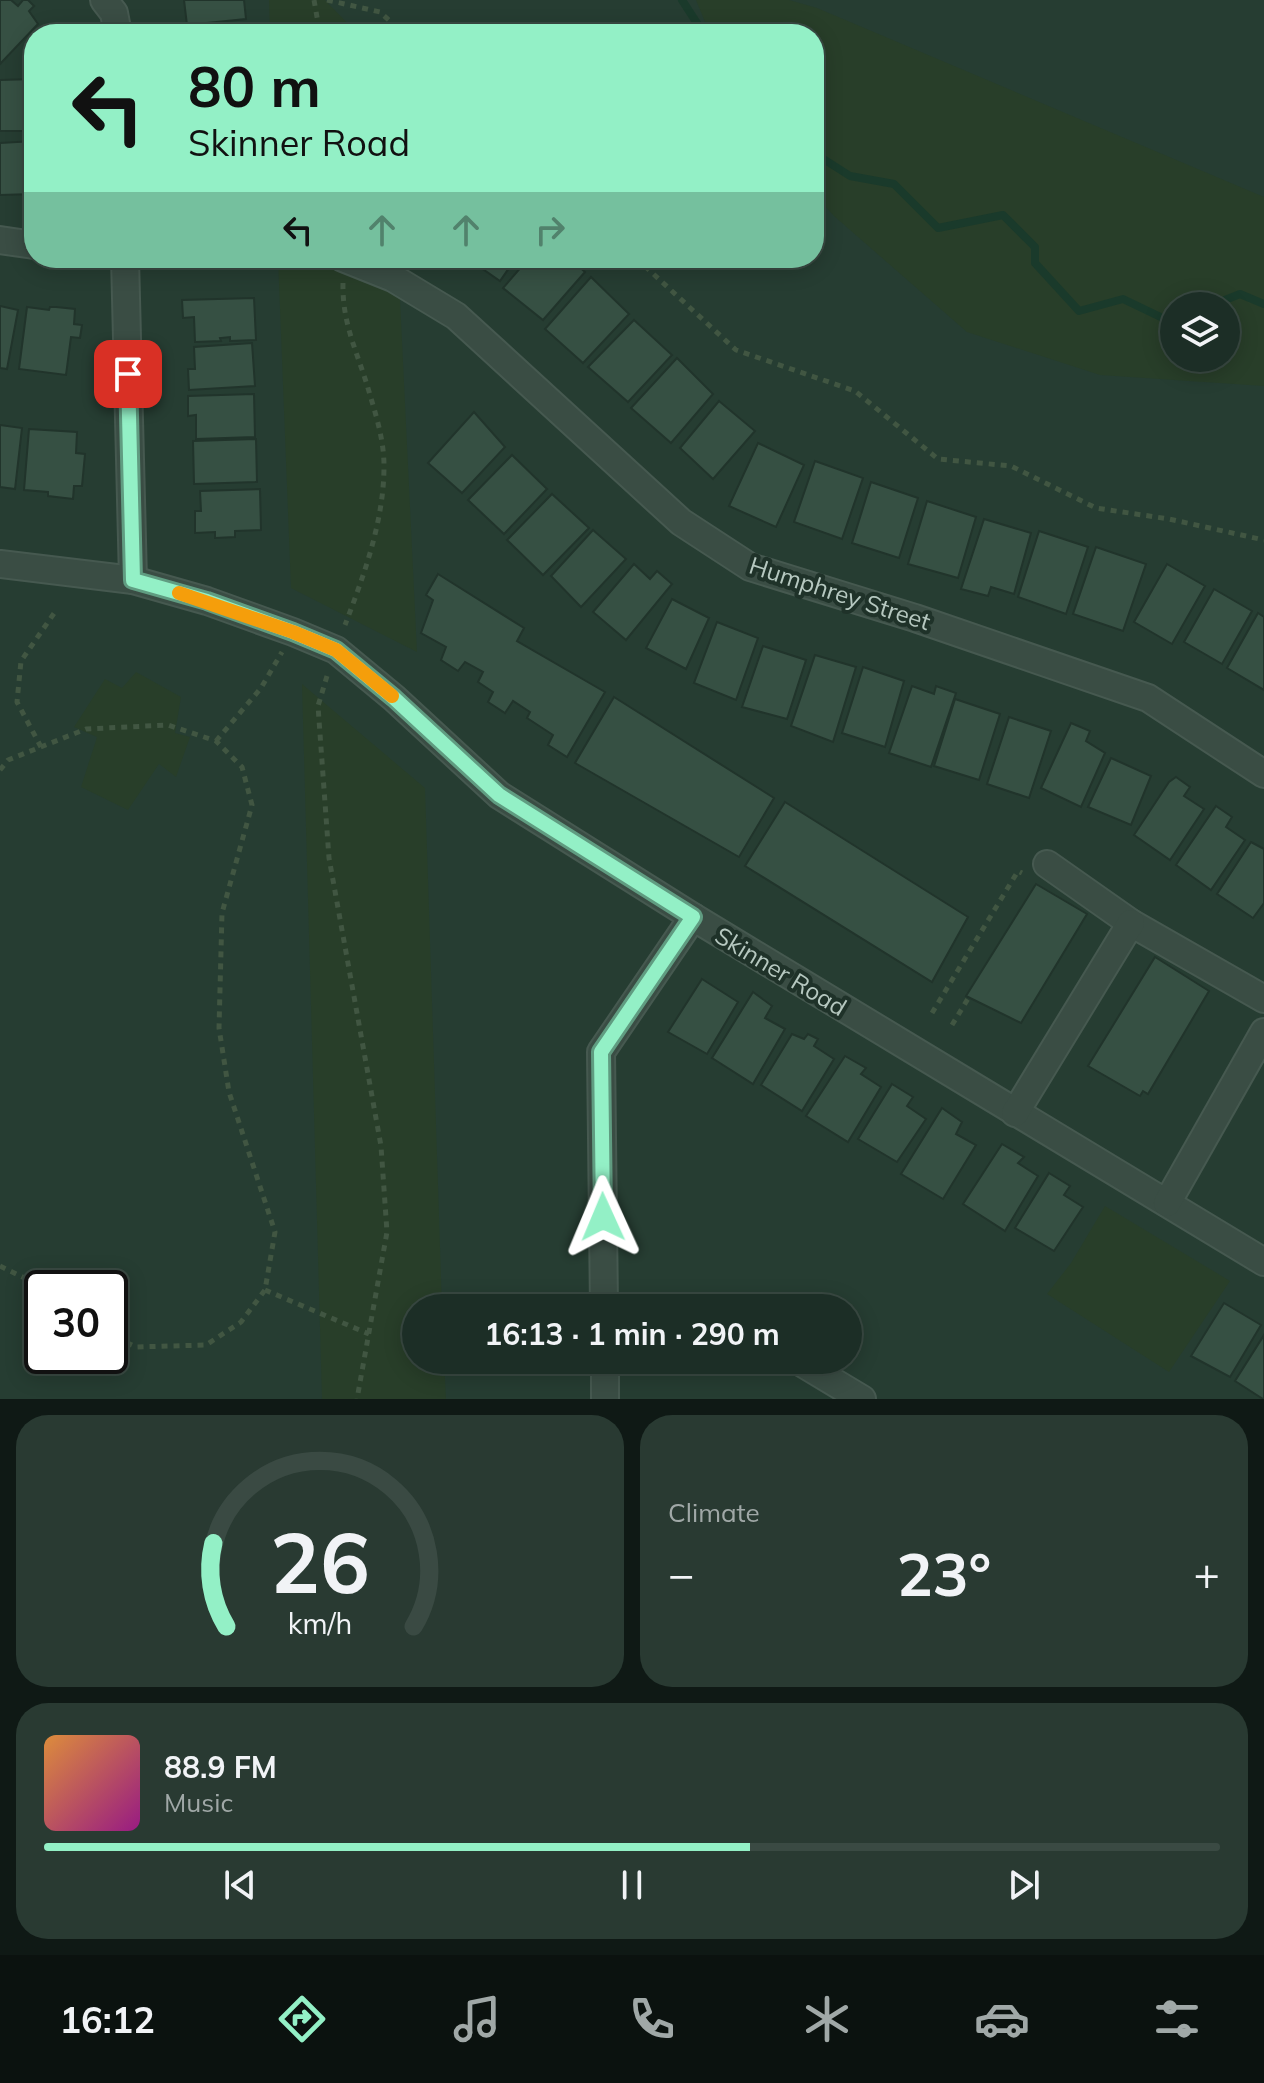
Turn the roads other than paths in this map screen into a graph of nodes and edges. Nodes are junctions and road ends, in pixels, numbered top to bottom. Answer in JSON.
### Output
{"nodes":[{"id":1,"x":104,"y":0,"type":"edge"},
{"id":2,"x":116,"y":24,"type":"edge"},
{"id":3,"x":0,"y":240,"type":"edge"},
{"id":4,"x":24,"y":244,"type":"edge"},
{"id":5,"x":125,"y":268,"type":"edge"},
{"id":6,"x":368,"y":268,"type":"edge"},
{"id":7,"x":0,"y":564,"type":"edge"},
{"id":8,"x":133,"y":580,"type":"junction"},
{"id":9,"x":1264,"y":774,"type":"edge"},
{"id":10,"x":1047,"y":864,"type":"dead end"},
{"id":11,"x":693,"y":917,"type":"junction"},
{"id":12,"x":1131,"y":923,"type":"junction"},
{"id":13,"x":1264,"y":999,"type":"edge"},
{"id":14,"x":1264,"y":1032,"type":"edge"},
{"id":15,"x":1015,"y":1113,"type":"junction"},
{"id":16,"x":1167,"y":1203,"type":"junction"},
{"id":17,"x":1264,"y":1262,"type":"edge"},
{"id":18,"x":604,"y":1294,"type":"edge"},
{"id":19,"x":605,"y":1374,"type":"edge"},
{"id":20,"x":820,"y":1374,"type":"edge"},
{"id":21,"x":605,"y":1399,"type":"edge"},
{"id":22,"x":862,"y":1399,"type":"edge"}],
"edges":[{"from":1,"to":2,"type":"street"},
{"from":3,"to":4,"type":"street"},
{"from":5,"to":8,"type":"street"},
{"from":6,"to":9,"type":"street","name":"Humphrey Street"},
{"from":7,"to":8,"type":"street","name":"Skinner Road"},
{"from":8,"to":11,"type":"street","name":"Skinner Road"},
{"from":10,"to":12,"type":"street"},
{"from":11,"to":15,"type":"street","name":"Skinner Road"},
{"from":11,"to":18,"type":"street"},
{"from":12,"to":13,"type":"street"},
{"from":12,"to":15,"type":"street"},
{"from":14,"to":16,"type":"street"},
{"from":15,"to":16,"type":"street","name":"Skinner Road"},
{"from":16,"to":17,"type":"street","name":"Skinner Road"},
{"from":19,"to":21,"type":"street"},
{"from":20,"to":22,"type":"street"}]}
